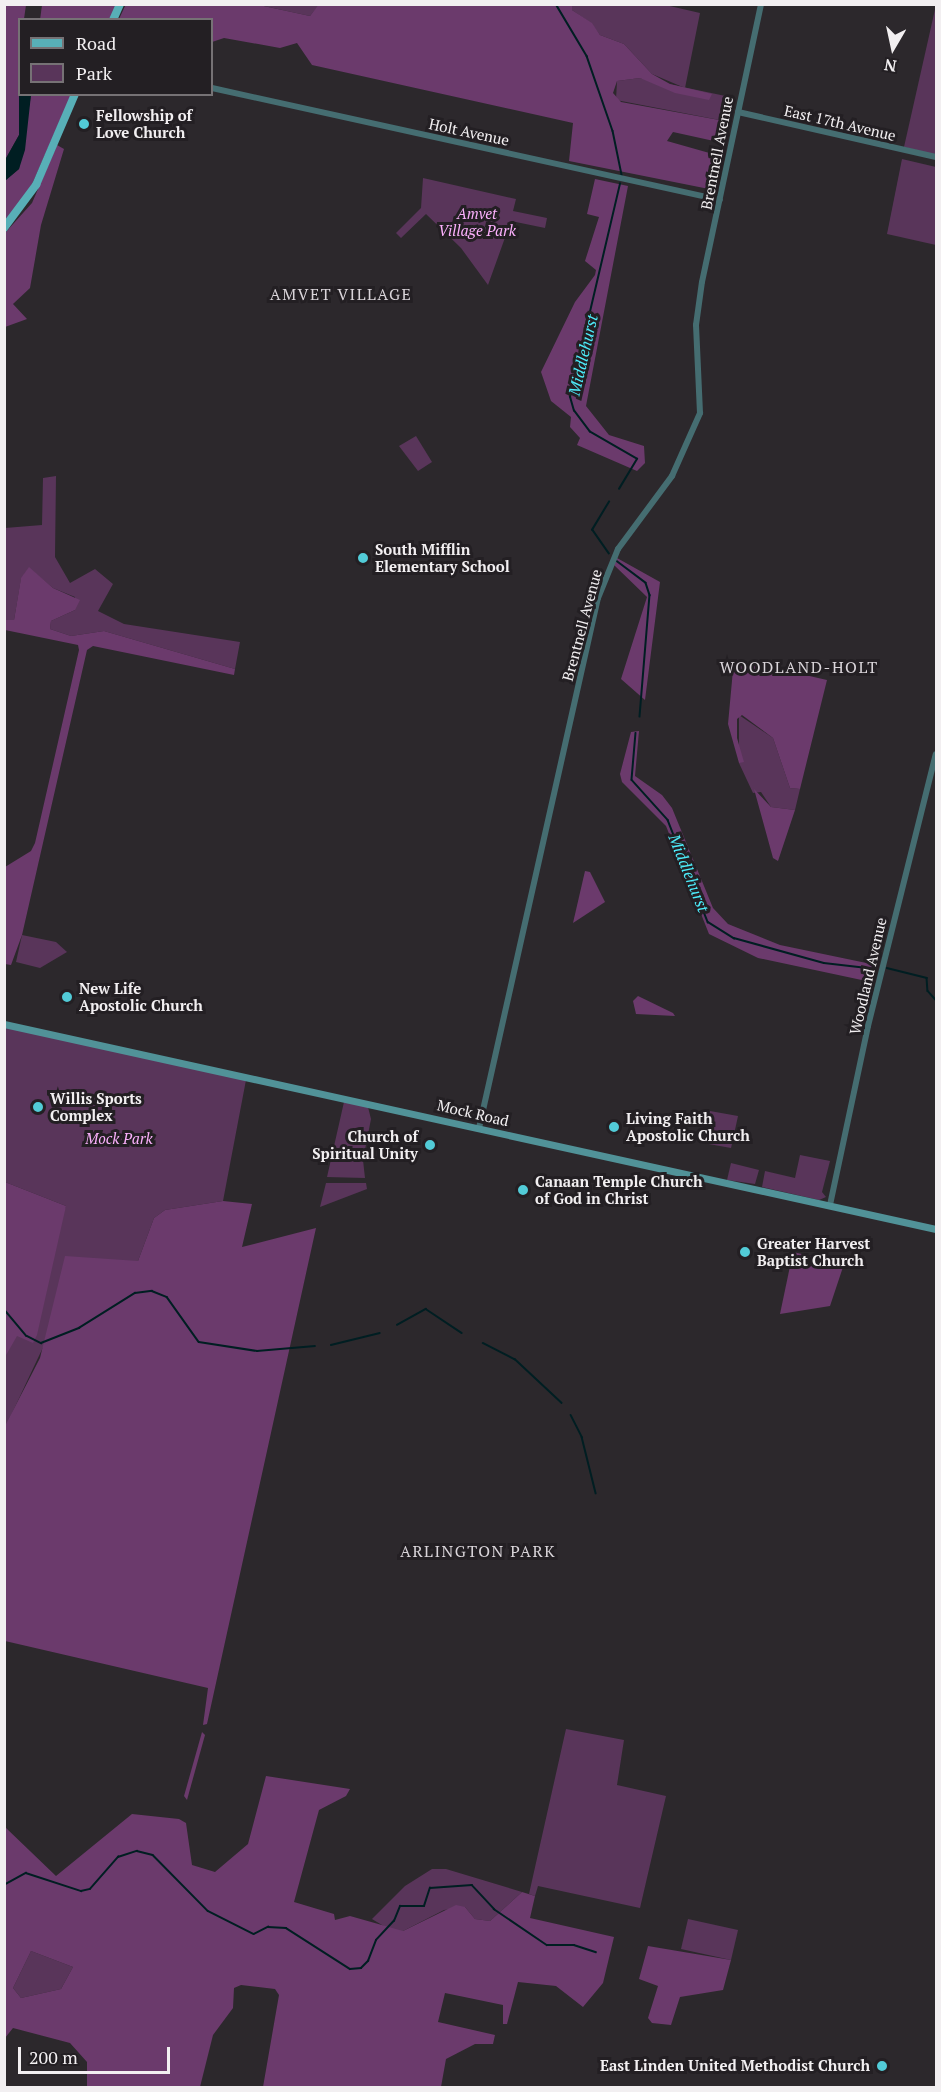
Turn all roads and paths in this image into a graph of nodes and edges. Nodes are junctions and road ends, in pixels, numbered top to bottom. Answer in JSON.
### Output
{"nodes":[{"id":1,"x":120,"y":4,"type":"edge"},
{"id":2,"x":760,"y":4,"type":"edge"},
{"id":3,"x":114,"y":18,"type":"edge"},
{"id":4,"x":213,"y":88,"type":"edge"},
{"id":5,"x":74,"y":96,"type":"edge"},
{"id":6,"x":738,"y":112,"type":"junction"},
{"id":7,"x":936,"y":157,"type":"edge"},
{"id":8,"x":720,"y":200,"type":"junction"},
{"id":9,"x":4,"y":228,"type":"edge"},
{"id":10,"x":936,"y":754,"type":"edge"},
{"id":11,"x":4,"y":1024,"type":"edge"},
{"id":12,"x":479,"y":1128,"type":"junction"},
{"id":13,"x":830,"y":1205,"type":"junction"},
{"id":14,"x":936,"y":1229,"type":"edge"}],
"edges":[{"from":1,"to":3,"type":"main road"},
{"from":2,"to":6,"type":"street","name":"Brentnell Avenue"},
{"from":4,"to":8,"type":"street","name":"Holt Avenue"},
{"from":5,"to":9,"type":"main road"},
{"from":6,"to":7,"type":"street","name":"East 17th Avenue"},
{"from":6,"to":8,"type":"street","name":"Brentnell Avenue"},
{"from":8,"to":12,"type":"street","name":"Brentnell Avenue"},
{"from":10,"to":13,"type":"street","name":"Woodland Avenue"},
{"from":11,"to":12,"type":"main road","name":"Mock Road"},
{"from":12,"to":13,"type":"main road","name":"Mock Road"},
{"from":13,"to":14,"type":"main road","name":"Mock Road"}]}
